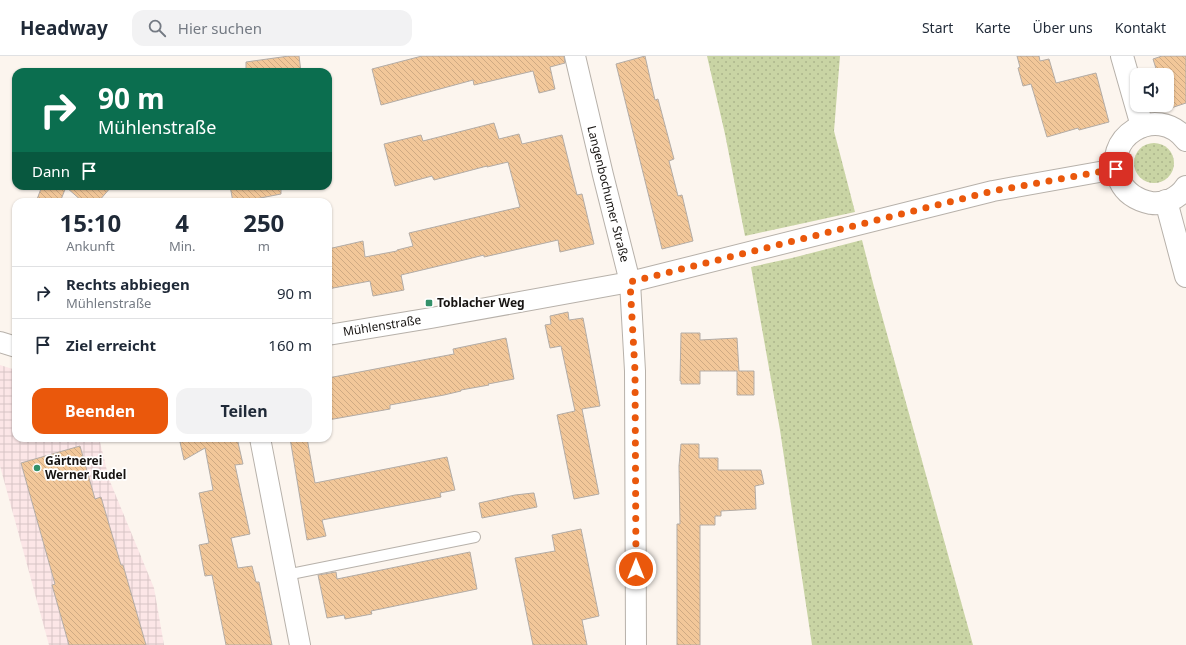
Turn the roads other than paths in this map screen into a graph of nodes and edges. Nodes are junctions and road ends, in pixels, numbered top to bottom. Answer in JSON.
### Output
{"nodes":[{"id":1,"x":575,"y":56,"type":"edge"},
{"id":2,"x":1122,"y":56,"type":"edge"},
{"id":3,"x":1142,"y":126,"type":"junction"},
{"id":4,"x":1186,"y":140,"type":"edge"},
{"id":5,"x":1116,"y":169,"type":"junction"},
{"id":6,"x":1186,"y":187,"type":"edge"},
{"id":7,"x":1166,"y":202,"type":"junction"},
{"id":8,"x":1186,"y":276,"type":"edge"},
{"id":9,"x":630,"y":282,"type":"junction"},
{"id":10,"x":332,"y":334,"type":"edge"},
{"id":11,"x":0,"y":342,"type":"edge"},
{"id":12,"x":12,"y":346,"type":"edge"},
{"id":13,"x":261,"y":442,"type":"edge"},
{"id":14,"x":475,"y":538,"type":"dead end"},
{"id":15,"x":286,"y":575,"type":"junction"},
{"id":16,"x":300,"y":645,"type":"edge"},
{"id":17,"x":636,"y":645,"type":"edge"}],
"edges":[{"from":1,"to":9,"type":"street","name":"Langenbochumer Straße"},
{"from":2,"to":3,"type":"street"},
{"from":3,"to":4,"type":"street"},
{"from":3,"to":5,"type":"street"},
{"from":5,"to":7,"type":"street"},
{"from":5,"to":9,"type":"street","name":"Mühlenstraße"},
{"from":6,"to":7,"type":"street"},
{"from":7,"to":8,"type":"street"},
{"from":9,"to":10,"type":"street","name":"Mühlenstraße"},
{"from":9,"to":17,"type":"street","name":"Langenbochumer Straße"},
{"from":11,"to":12,"type":"street"},
{"from":13,"to":15,"type":"street"},
{"from":14,"to":15,"type":"lane"},
{"from":15,"to":16,"type":"street"}]}
